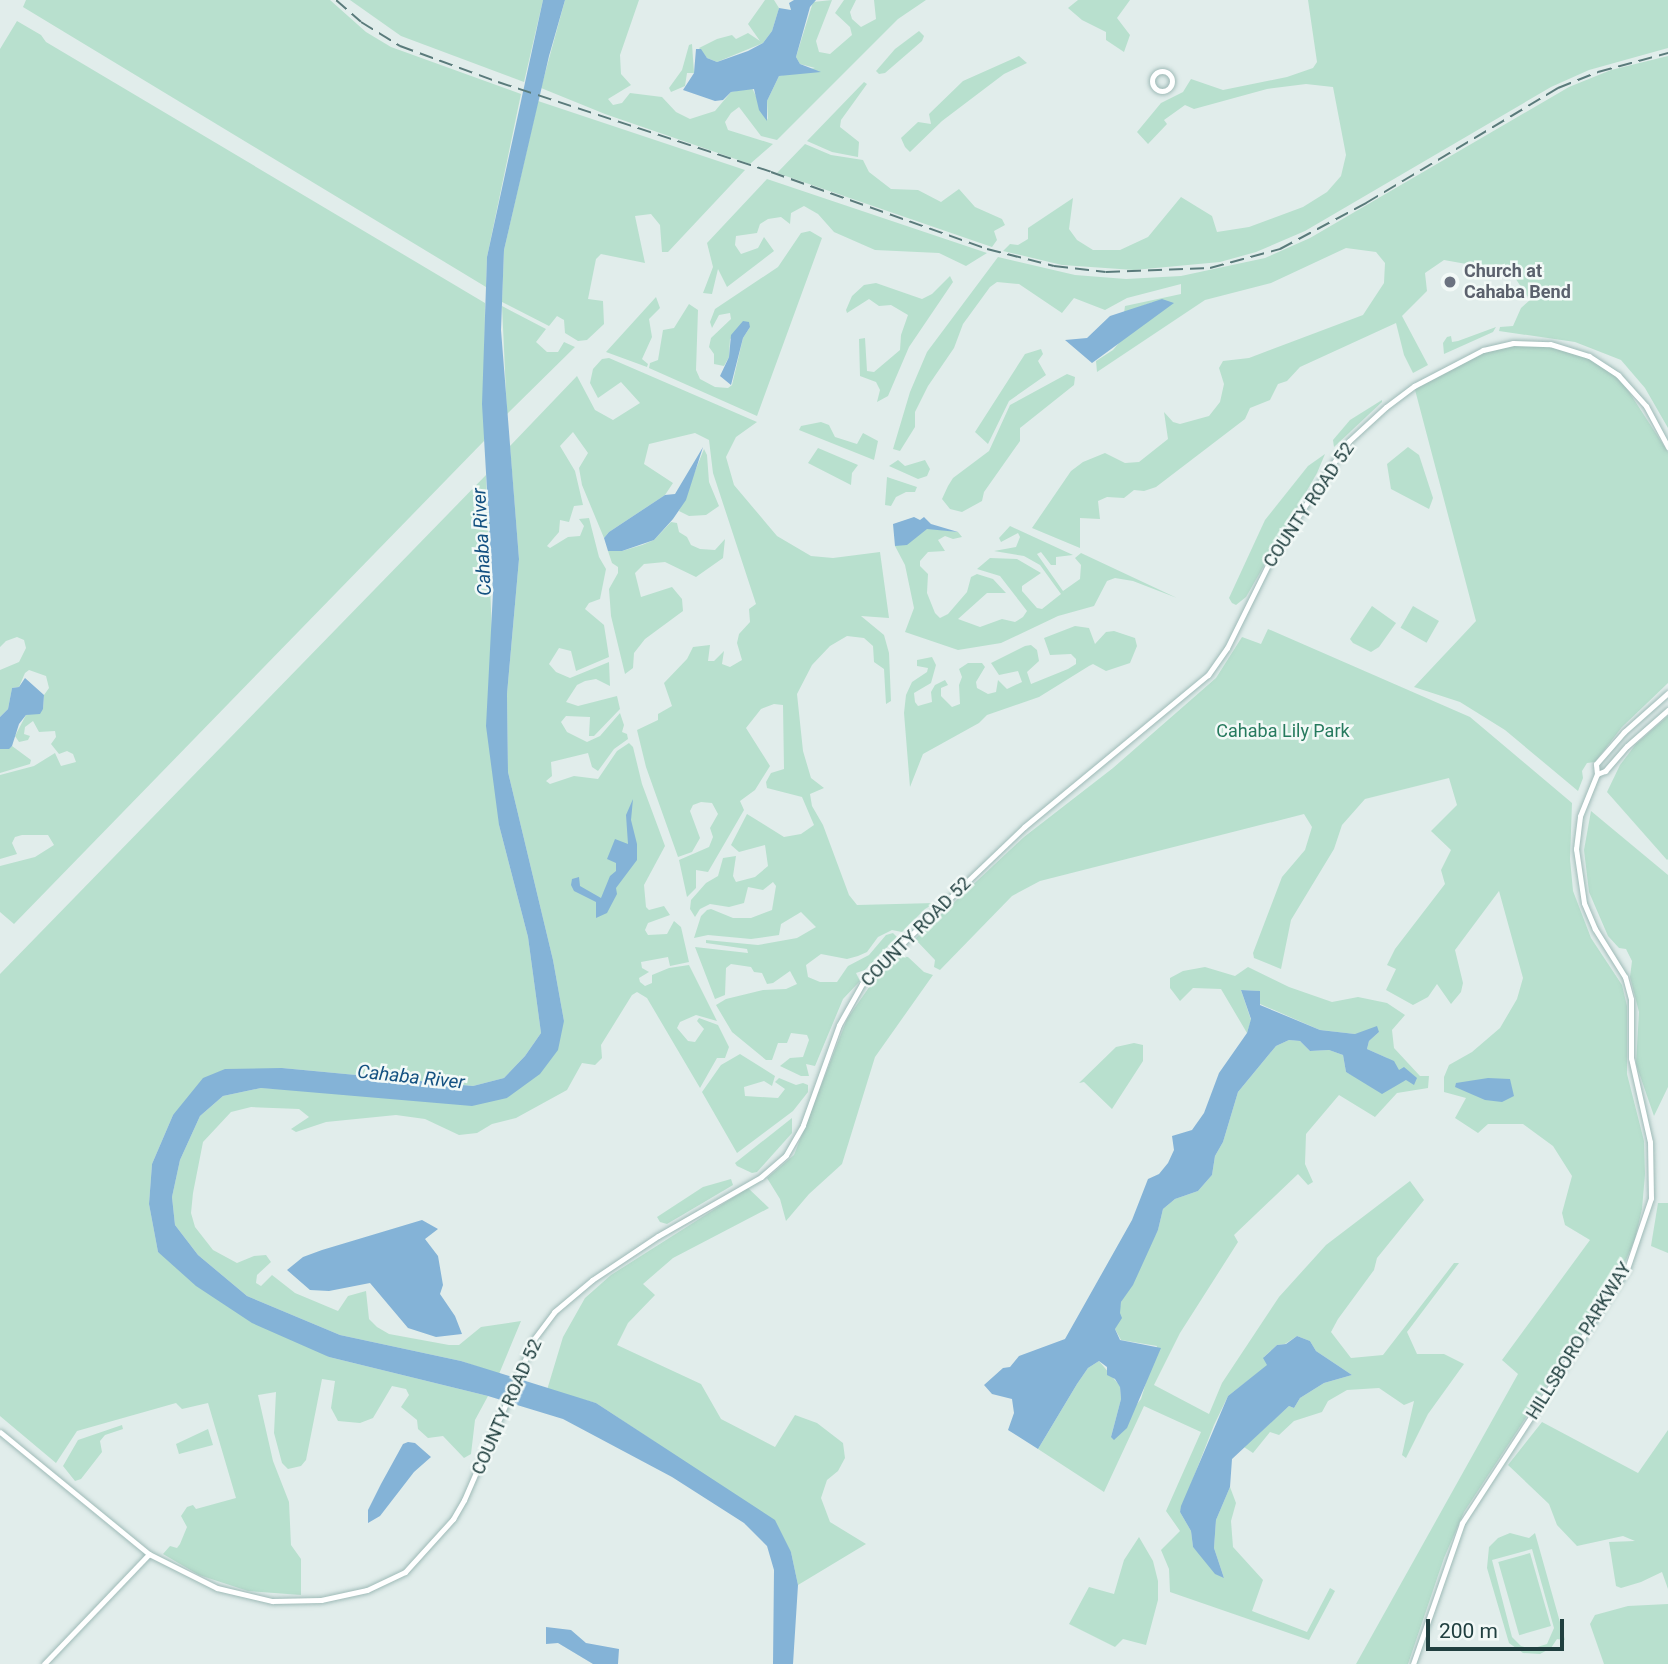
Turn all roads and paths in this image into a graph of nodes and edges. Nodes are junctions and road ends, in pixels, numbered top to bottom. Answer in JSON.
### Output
{"nodes":[{"id":1,"x":1668,"y":447,"type":"edge"},
{"id":2,"x":1668,"y":693,"type":"edge"},
{"id":3,"x":1668,"y":710,"type":"edge"},
{"id":4,"x":1597,"y":774,"type":"junction"},
{"id":5,"x":0,"y":1432,"type":"edge"},
{"id":6,"x":149,"y":1554,"type":"junction"},
{"id":7,"x":44,"y":1664,"type":"edge"},
{"id":8,"x":1415,"y":1664,"type":"edge"}],
"edges":[{"from":1,"to":6,"type":"main road","name":"COUNTY ROAD 52"},
{"from":2,"to":4,"type":"main road","name":"HILLSBORO PARKWAY"},
{"from":3,"to":4,"type":"main road","name":"HILLSBORO PARKWAY"},
{"from":4,"to":8,"type":"main road","name":"HILLSBORO PARKWAY"},
{"from":5,"to":6,"type":"main road","name":"COUNTY ROAD 52"},
{"from":6,"to":7,"type":"main road"}]}
